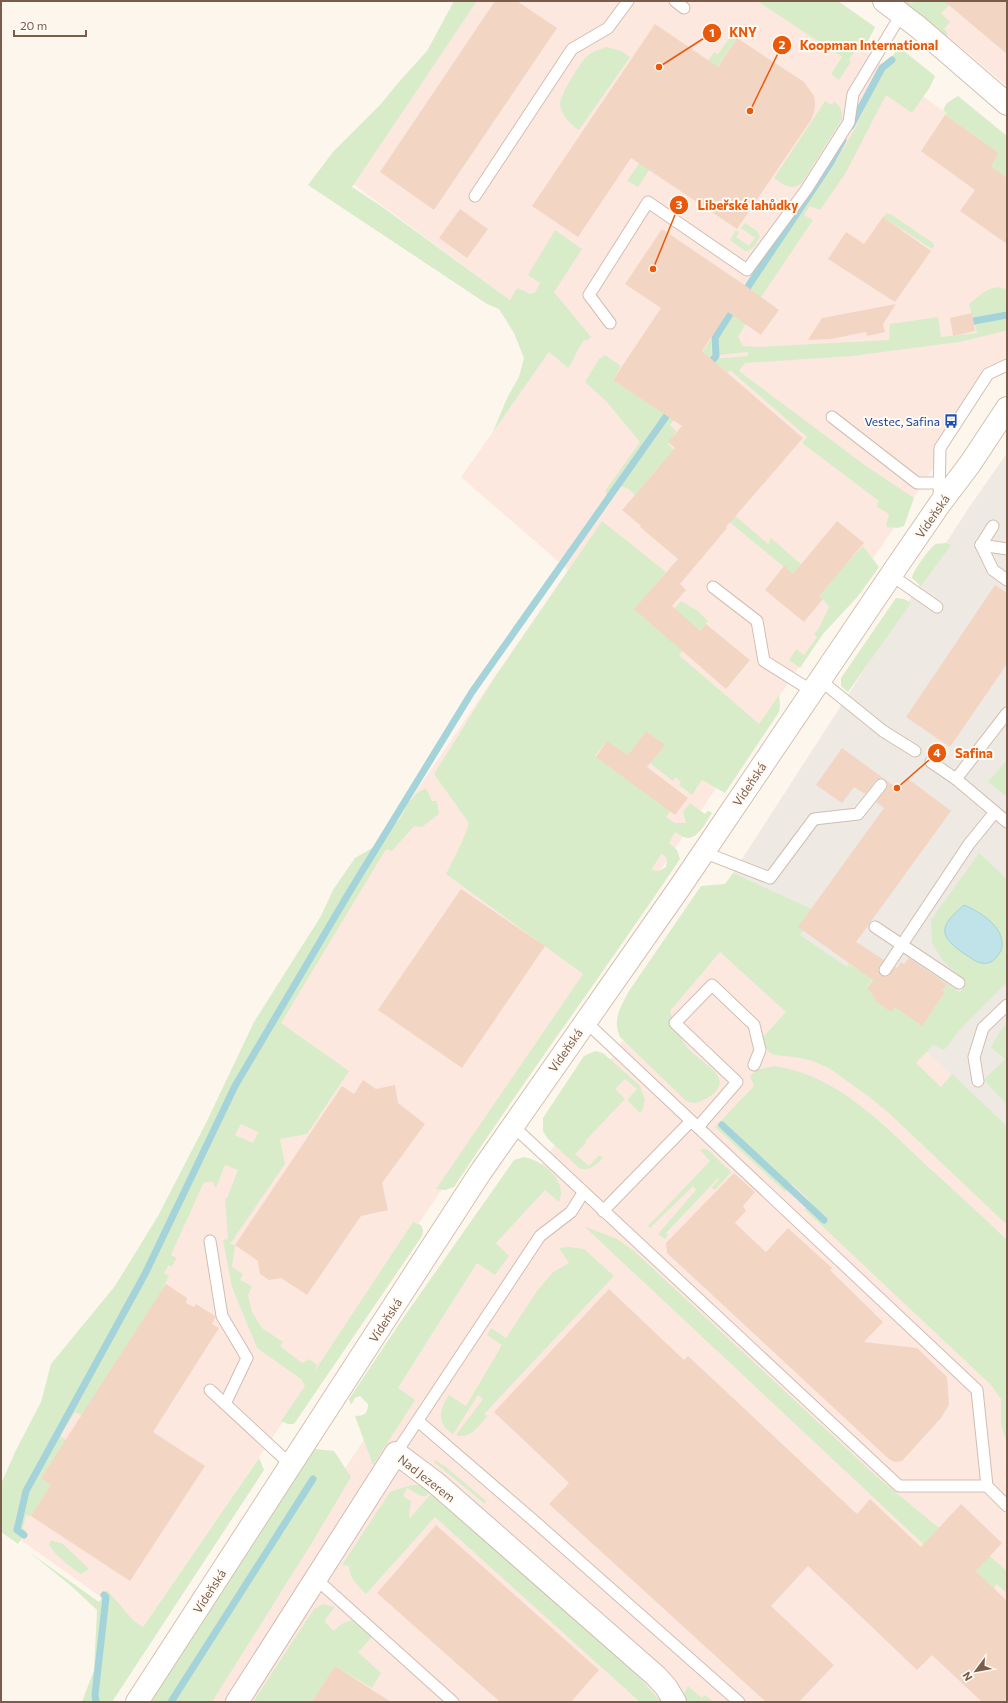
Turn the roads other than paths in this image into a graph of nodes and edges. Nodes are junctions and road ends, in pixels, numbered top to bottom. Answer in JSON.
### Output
{"nodes":[{"id":1,"x":628,"y":1,"type":"edge"},
{"id":2,"x":675,"y":1,"type":"edge"},
{"id":3,"x":884,"y":1,"type":"edge"},
{"id":4,"x":684,"y":8,"type":"dead end"},
{"id":5,"x":902,"y":13,"type":"junction"},
{"id":6,"x":1007,"y":104,"type":"edge"},
{"id":7,"x":475,"y":196,"type":"dead end"},
{"id":8,"x":610,"y":323,"type":"dead end"},
{"id":9,"x":1007,"y":365,"type":"edge"},
{"id":10,"x":1007,"y":408,"type":"edge"},
{"id":11,"x":832,"y":417,"type":"dead end"},
{"id":12,"x":939,"y":483,"type":"junction"},
{"id":13,"x":939,"y":505,"type":"junction"},
{"id":14,"x":993,"y":526,"type":"dead end"},
{"id":15,"x":981,"y":545,"type":"junction"},
{"id":16,"x":1007,"y":549,"type":"edge"},
{"id":17,"x":891,"y":575,"type":"junction"},
{"id":18,"x":1007,"y":580,"type":"edge"},
{"id":19,"x":713,"y":587,"type":"dead end"},
{"id":20,"x":937,"y":607,"type":"dead end"},
{"id":21,"x":816,"y":686,"type":"junction"},
{"id":22,"x":1007,"y":713,"type":"edge"},
{"id":23,"x":915,"y":752,"type":"dead end"},
{"id":24,"x":931,"y":762,"type":"dead end"},
{"id":25,"x":956,"y":779,"type":"junction"},
{"id":26,"x":881,"y":785,"type":"dead end"},
{"id":27,"x":995,"y":812,"type":"junction"},
{"id":28,"x":1007,"y":822,"type":"edge"},
{"id":29,"x":703,"y":852,"type":"junction"},
{"id":30,"x":875,"y":927,"type":"dead end"},
{"id":31,"x":902,"y":945,"type":"junction"},
{"id":32,"x":885,"y":970,"type":"dead end"},
{"id":33,"x":959,"y":983,"type":"dead end"},
{"id":34,"x":1007,"y":1005,"type":"edge"},
{"id":35,"x":585,"y":1021,"type":"junction"},
{"id":36,"x":754,"y":1065,"type":"dead end"},
{"id":37,"x":978,"y":1081,"type":"dead end"},
{"id":38,"x":694,"y":1124,"type":"junction"},
{"id":39,"x":512,"y":1126,"type":"junction"},
{"id":40,"x":583,"y":1193,"type":"junction"},
{"id":41,"x":603,"y":1211,"type":"junction"},
{"id":42,"x":210,"y":1241,"type":"dead end"},
{"id":43,"x":210,"y":1390,"type":"dead end"},
{"id":44,"x":225,"y":1404,"type":"junction"},
{"id":45,"x":418,"y":1421,"type":"junction"},
{"id":46,"x":396,"y":1453,"type":"junction"},
{"id":47,"x":291,"y":1465,"type":"junction"},
{"id":48,"x":987,"y":1486,"type":"junction"},
{"id":49,"x":1007,"y":1506,"type":"edge"},
{"id":50,"x":315,"y":1578,"type":"junction"},
{"id":51,"x":137,"y":1702,"type":"edge"},
{"id":52,"x":236,"y":1702,"type":"edge"},
{"id":53,"x":453,"y":1702,"type":"edge"},
{"id":54,"x":675,"y":1702,"type":"edge"},
{"id":55,"x":739,"y":1702,"type":"edge"}],
"edges":[{"from":1,"to":7,"type":"lane"},
{"from":2,"to":4,"type":"lane"},
{"from":3,"to":5,"type":"main road"},
{"from":5,"to":6,"type":"main road"},
{"from":5,"to":8,"type":"lane"},
{"from":9,"to":12,"type":"lane"},
{"from":10,"to":13,"type":"main road","name":"Vídeňská"},
{"from":11,"to":12,"type":"lane"},
{"from":12,"to":13,"type":"lane"},
{"from":13,"to":17,"type":"main road","name":"Vídeňská"},
{"from":14,"to":15,"type":"lane"},
{"from":15,"to":16,"type":"lane"},
{"from":15,"to":18,"type":"lane"},
{"from":17,"to":20,"type":"lane"},
{"from":17,"to":21,"type":"main road","name":"Vídeňská"},
{"from":19,"to":21,"type":"lane"},
{"from":21,"to":23,"type":"lane"},
{"from":21,"to":29,"type":"main road","name":"Vídeňská"},
{"from":22,"to":25,"type":"lane"},
{"from":24,"to":25,"type":"lane"},
{"from":25,"to":27,"type":"lane"},
{"from":26,"to":29,"type":"lane"},
{"from":27,"to":28,"type":"lane"},
{"from":27,"to":31,"type":"lane"},
{"from":29,"to":35,"type":"main road","name":"Vídeňská"},
{"from":30,"to":31,"type":"lane"},
{"from":31,"to":32,"type":"lane"},
{"from":31,"to":33,"type":"lane"},
{"from":34,"to":37,"type":"lane"},
{"from":35,"to":38,"type":"lane"},
{"from":35,"to":39,"type":"main road","name":"Vídeňská"},
{"from":36,"to":38,"type":"lane"},
{"from":38,"to":41,"type":"lane"},
{"from":38,"to":48,"type":"lane"},
{"from":39,"to":40,"type":"lane"},
{"from":39,"to":47,"type":"main road","name":"Vídeňská"},
{"from":40,"to":41,"type":"lane"},
{"from":40,"to":45,"type":"lane"},
{"from":41,"to":48,"type":"lane"},
{"from":42,"to":44,"type":"lane"},
{"from":43,"to":44,"type":"lane"},
{"from":44,"to":47,"type":"lane"},
{"from":45,"to":46,"type":"lane"},
{"from":45,"to":55,"type":"lane"},
{"from":46,"to":50,"type":"main road","name":"Nad Jezerem"},
{"from":46,"to":54,"type":"main road","name":"Nad Jezerem"},
{"from":47,"to":51,"type":"main road","name":"Vídeňská"},
{"from":48,"to":49,"type":"lane"},
{"from":50,"to":52,"type":"main road","name":"Nad Jezerem"},
{"from":50,"to":53,"type":"lane"}]}
